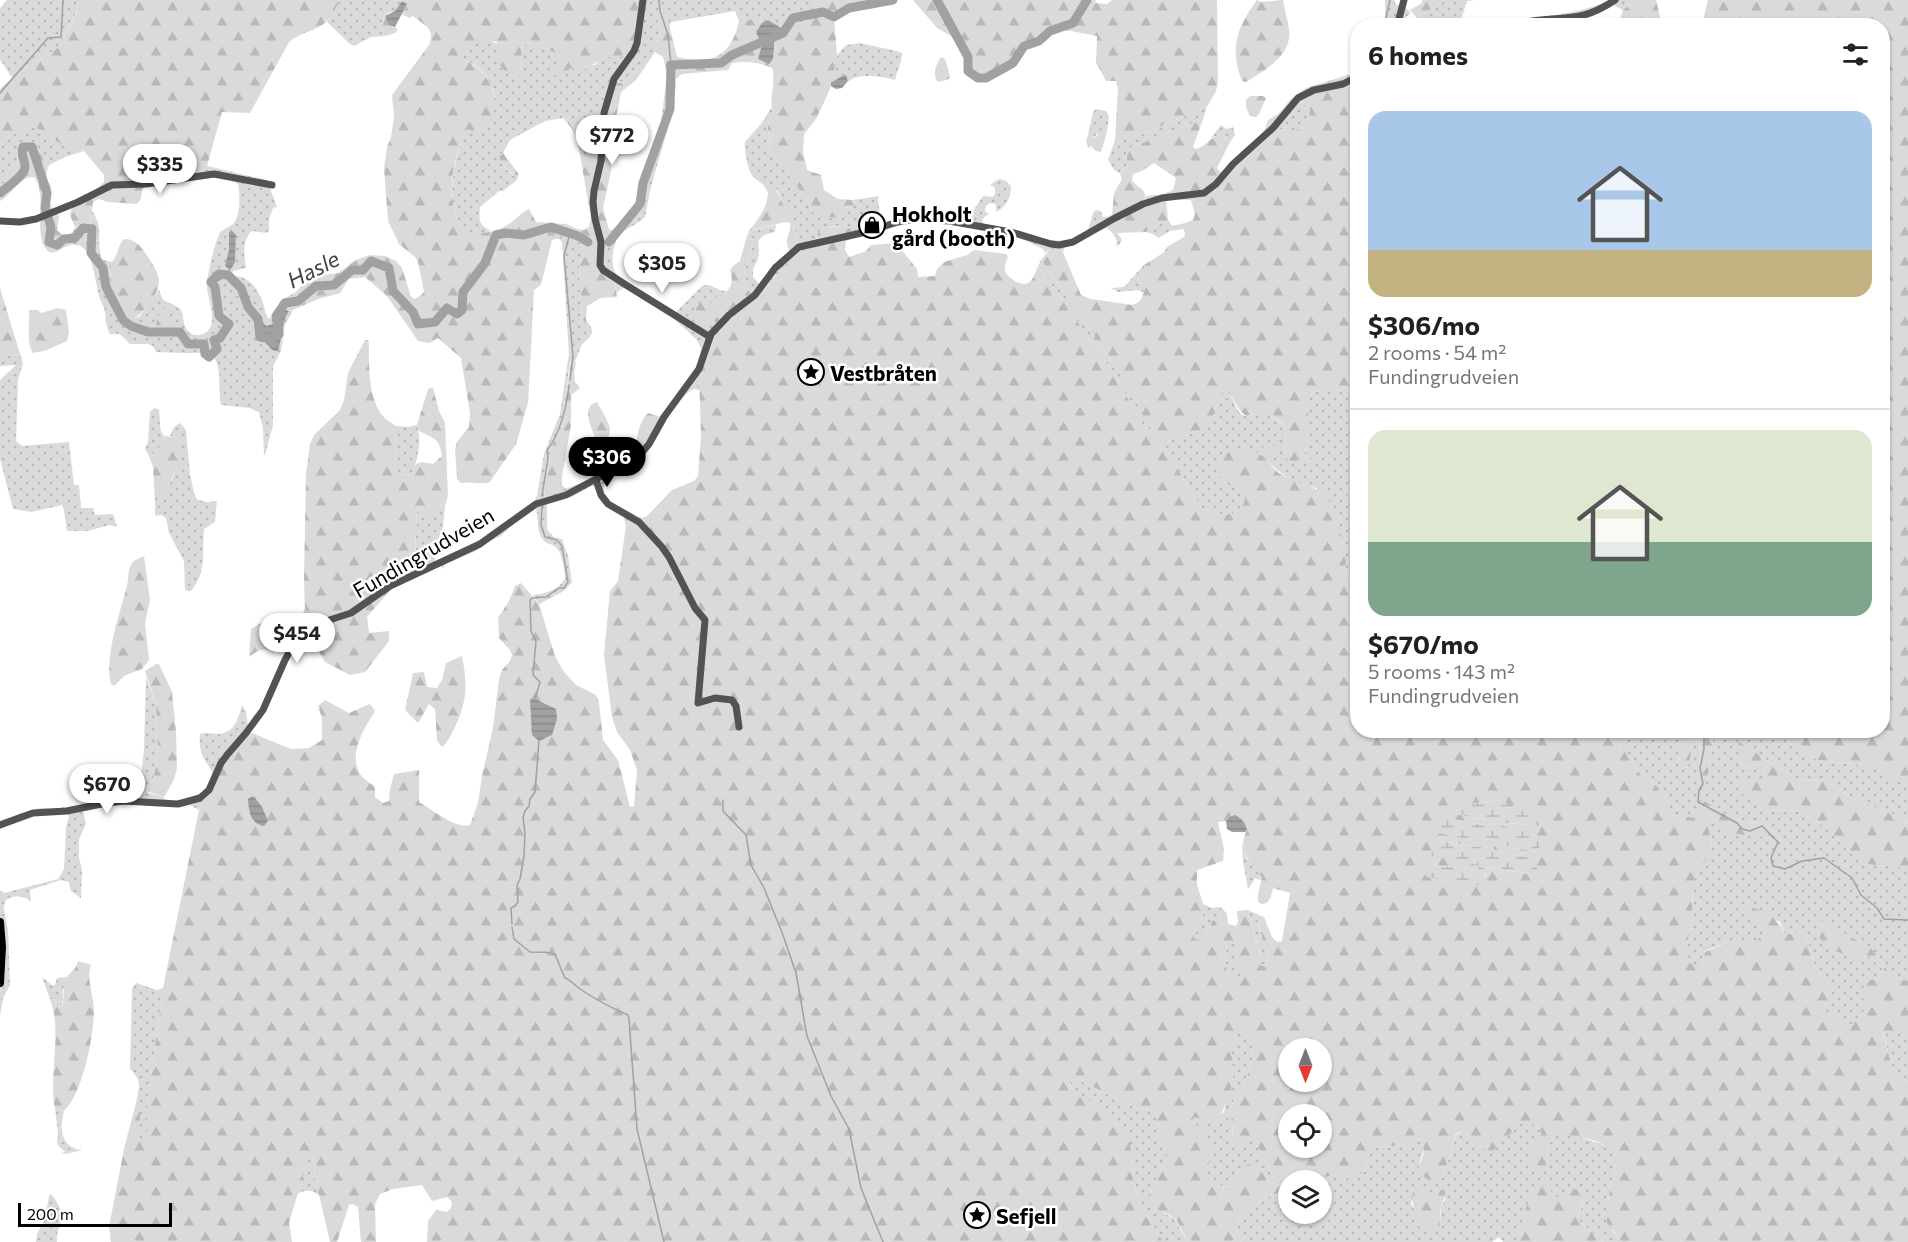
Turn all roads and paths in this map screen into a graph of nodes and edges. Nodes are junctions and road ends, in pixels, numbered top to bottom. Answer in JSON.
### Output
{"nodes":[{"id":1,"x":643,"y":0,"type":"edge"},
{"id":2,"x":1404,"y":0,"type":"edge"},
{"id":3,"x":1615,"y":0,"type":"edge"},
{"id":4,"x":1399,"y":18,"type":"edge"},
{"id":5,"x":1554,"y":18,"type":"edge"},
{"id":6,"x":1350,"y":80,"type":"edge"},
{"id":7,"x":272,"y":185,"type":"dead end"},
{"id":8,"x":0,"y":221,"type":"edge"},
{"id":9,"x":710,"y":337,"type":"junction"},
{"id":10,"x":596,"y":480,"type":"junction"},
{"id":11,"x":739,"y":727,"type":"dead end"},
{"id":12,"x":0,"y":825,"type":"edge"},
{"id":13,"x":0,"y":922,"type":"edge"},
{"id":14,"x":0,"y":983,"type":"edge"}],
"edges":[{"from":1,"to":9,"type":"street"},
{"from":2,"to":4,"type":"street"},
{"from":3,"to":5,"type":"street"},
{"from":6,"to":9,"type":"street","name":"Fundingrudveien"},
{"from":7,"to":8,"type":"street"},
{"from":9,"to":10,"type":"street","name":"Fundingrudveien"},
{"from":10,"to":11,"type":"street"},
{"from":10,"to":12,"type":"street","name":"Fundingrudveien"},
{"from":13,"to":14,"type":"main road"}]}
